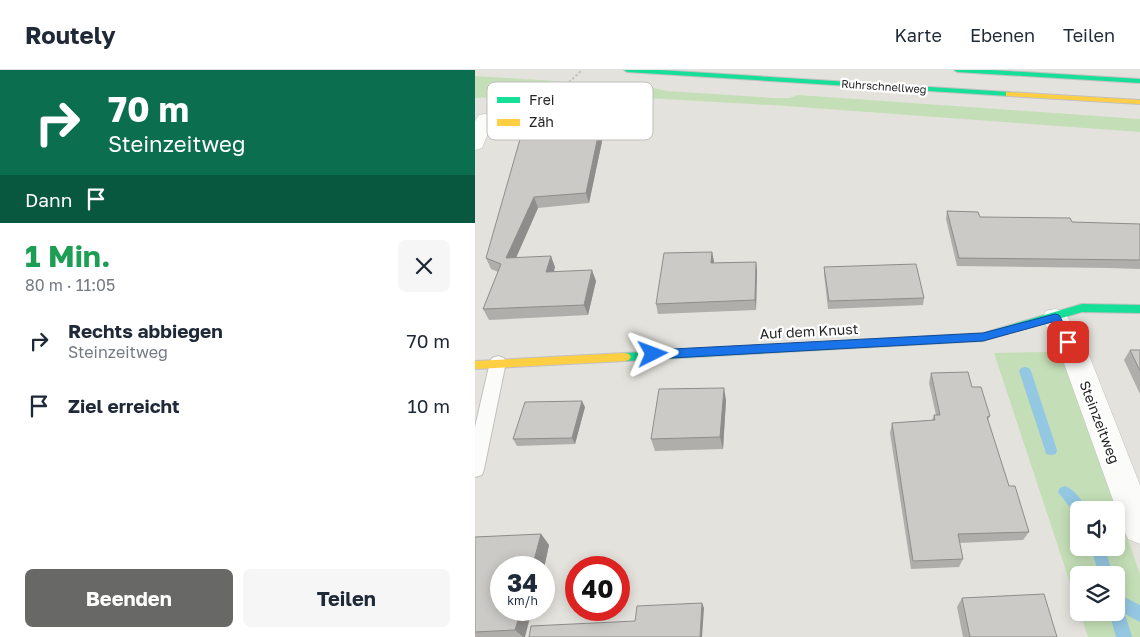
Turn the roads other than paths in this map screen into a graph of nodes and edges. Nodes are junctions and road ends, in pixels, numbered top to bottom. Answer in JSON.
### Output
{"nodes":[{"id":1,"x":627,"y":70,"type":"edge"},
{"id":2,"x":957,"y":70,"type":"edge"},
{"id":3,"x":1140,"y":81,"type":"edge"},
{"id":4,"x":1140,"y":102,"type":"edge"},
{"id":5,"x":485,"y":120,"type":"dead end"},
{"id":6,"x":475,"y":144,"type":"edge"},
{"id":7,"x":1140,"y":309,"type":"edge"},
{"id":8,"x":1055,"y":318,"type":"junction"},
{"id":9,"x":497,"y":362,"type":"junction"},
{"id":10,"x":475,"y":365,"type":"edge"},
{"id":11,"x":475,"y":469,"type":"edge"},
{"id":12,"x":1140,"y":528,"type":"edge"}],
"edges":[{"from":1,"to":4,"type":"main road","name":"Ruhrschnellweg"},
{"from":2,"to":3,"type":"main road"},
{"from":5,"to":6,"type":"street"},
{"from":7,"to":8,"type":"main road","name":"Auf dem Knust"},
{"from":8,"to":9,"type":"main road","name":"Auf dem Knust"},
{"from":8,"to":12,"type":"street","name":"Steinzeitweg"},
{"from":9,"to":10,"type":"main road","name":"Auf dem Knust"},
{"from":9,"to":11,"type":"lane"}]}
